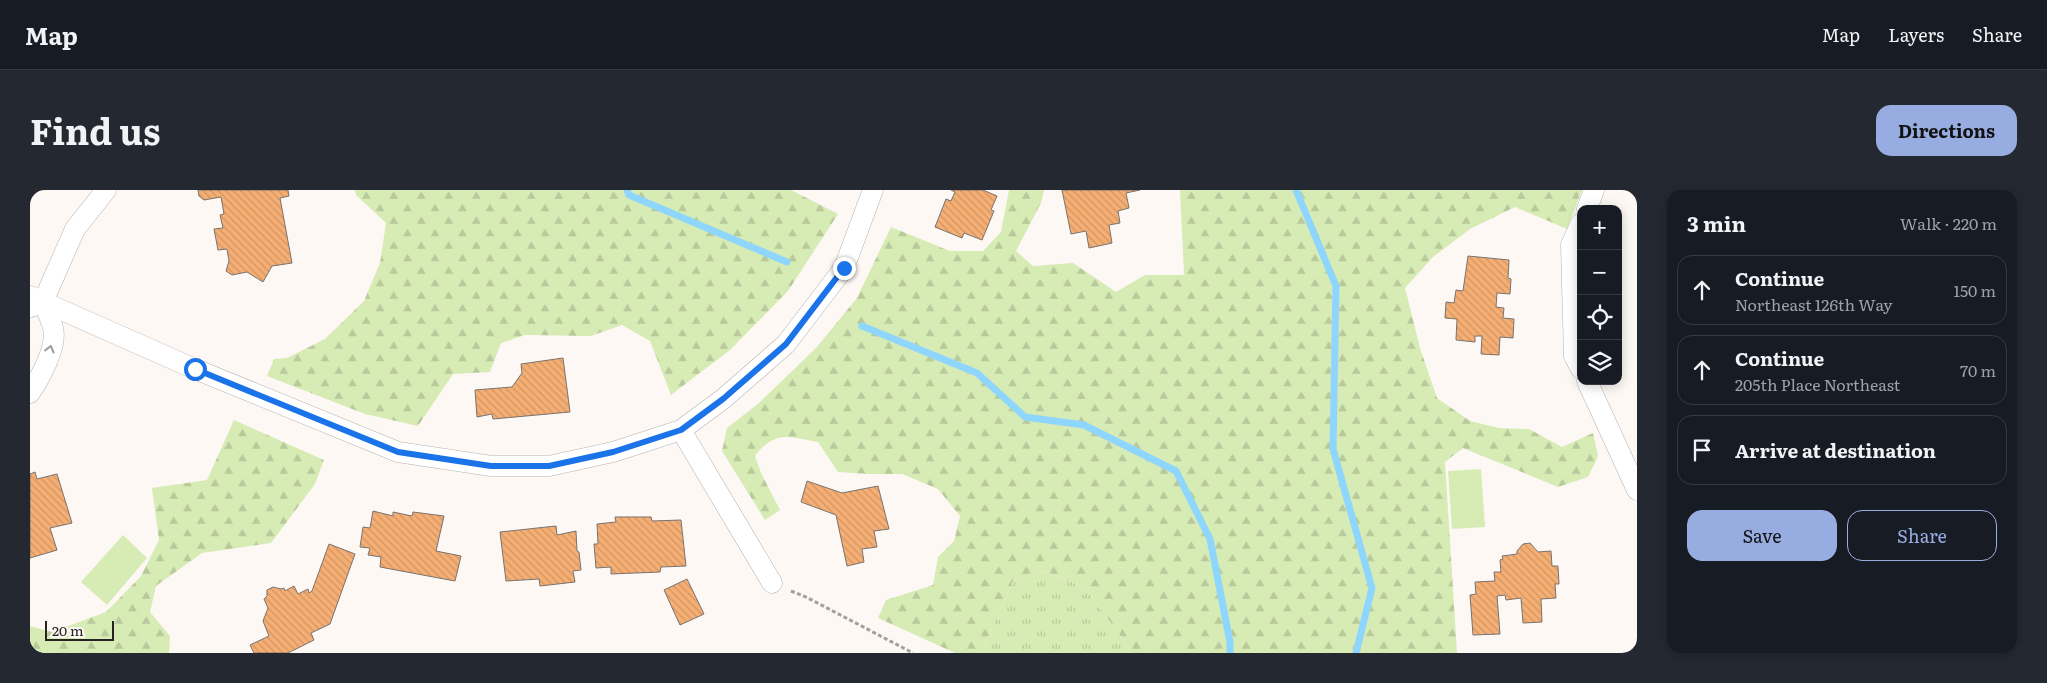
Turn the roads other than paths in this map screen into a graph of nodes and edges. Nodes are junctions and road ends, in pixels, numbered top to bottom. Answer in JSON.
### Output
{"nodes":[{"id":1,"x":106,"y":190,"type":"edge"},
{"id":2,"x":873,"y":190,"type":"edge"},
{"id":3,"x":1594,"y":190,"type":"edge"},
{"id":4,"x":1588,"y":205,"type":"edge"},
{"id":5,"x":1577,"y":231,"type":"edge"},
{"id":6,"x":34,"y":302,"type":"edge"},
{"id":7,"x":1577,"y":362,"type":"edge"},
{"id":8,"x":1588,"y":385,"type":"edge"},
{"id":9,"x":30,"y":393,"type":"edge"},
{"id":10,"x":681,"y":430,"type":"junction"},
{"id":11,"x":1637,"y":490,"type":"edge"},
{"id":12,"x":772,"y":584,"type":"road end"}],
"edges":[{"from":1,"to":6,"type":"street"},
{"from":2,"to":10,"type":"street"},
{"from":3,"to":4,"type":"street"},
{"from":5,"to":7,"type":"street"},
{"from":9,"to":6,"type":"street","one_way":true},
{"from":6,"to":10,"type":"street"},
{"from":8,"to":11,"type":"street"},
{"from":10,"to":12,"type":"street"}]}
